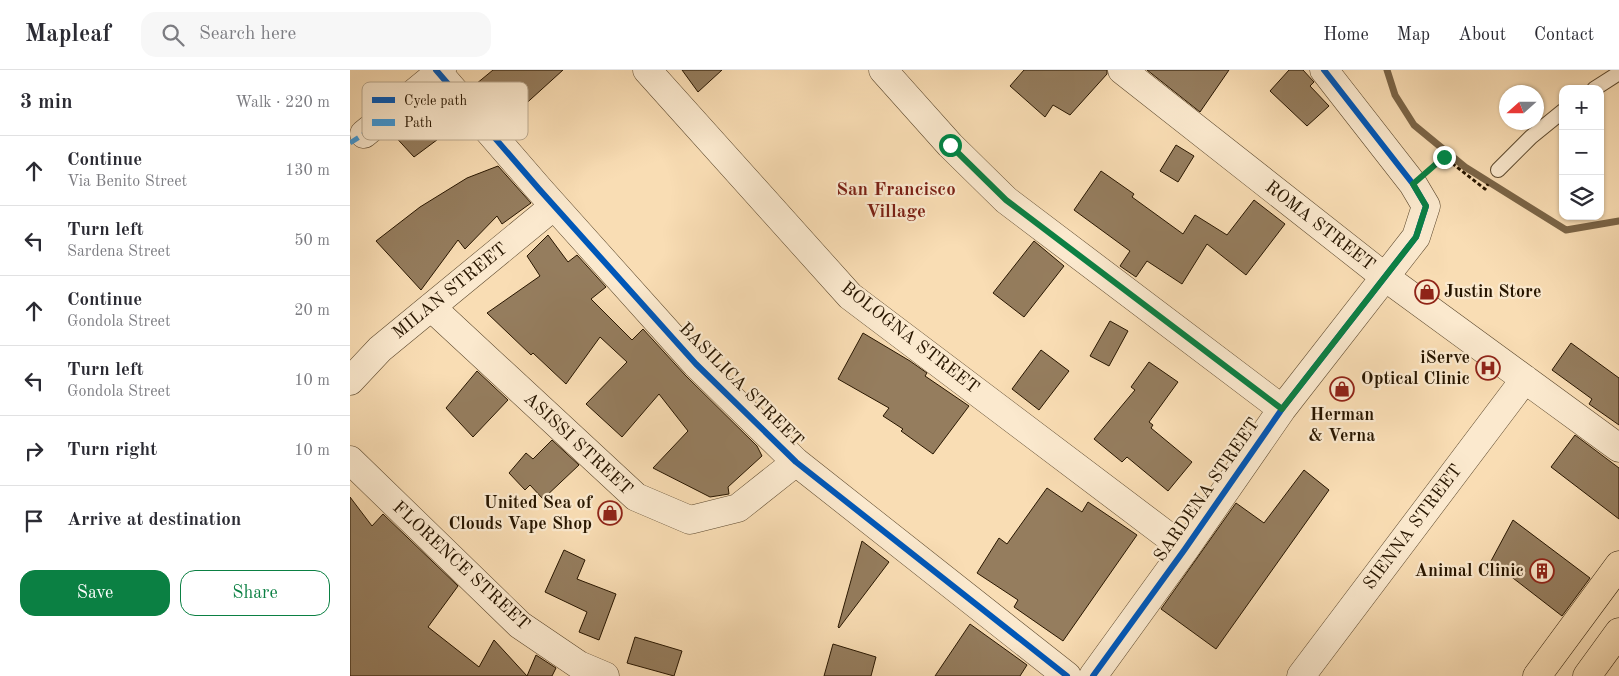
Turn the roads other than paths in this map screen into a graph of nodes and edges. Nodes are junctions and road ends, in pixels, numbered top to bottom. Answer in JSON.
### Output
{"nodes":[{"id":1,"x":647,"y":70,"type":"edge"},
{"id":2,"x":884,"y":70,"type":"edge"},
{"id":3,"x":1122,"y":70,"type":"edge"},
{"id":4,"x":1324,"y":70,"type":"edge"},
{"id":5,"x":439,"y":71,"type":"edge"},
{"id":6,"x":1619,"y":73,"type":"edge"},
{"id":7,"x":426,"y":82,"type":"edge"},
{"id":8,"x":448,"y":82,"type":"edge"},
{"id":9,"x":1600,"y":85,"type":"edge"},
{"id":10,"x":1559,"y":114,"type":"edge"},
{"id":11,"x":498,"y":140,"type":"edge"},
{"id":12,"x":1498,"y":170,"type":"dead end"},
{"id":13,"x":554,"y":206,"type":"junction"},
{"id":14,"x":1385,"y":277,"type":"junction"},
{"id":15,"x":431,"y":307,"type":"junction"},
{"id":16,"x":1525,"y":379,"type":"junction"},
{"id":17,"x":350,"y":381,"type":"edge"},
{"id":18,"x":1282,"y":409,"type":"junction"},
{"id":19,"x":1619,"y":448,"type":"edge"},
{"id":20,"x":350,"y":460,"type":"edge"},
{"id":21,"x":796,"y":462,"type":"junction"},
{"id":22,"x":1184,"y":549,"type":"junction"},
{"id":23,"x":1619,"y":564,"type":"edge"},
{"id":24,"x":1619,"y":632,"type":"edge"},
{"id":25,"x":606,"y":676,"type":"edge"},
{"id":26,"x":1067,"y":676,"type":"edge"},
{"id":27,"x":1093,"y":676,"type":"edge"},
{"id":28,"x":1301,"y":676,"type":"edge"},
{"id":29,"x":1536,"y":676,"type":"edge"},
{"id":30,"x":1587,"y":676,"type":"edge"}],
"edges":[{"from":1,"to":22,"type":"street","name":"BOLOGNA STREET"},
{"from":2,"to":18,"type":"street"},
{"from":3,"to":14,"type":"street","name":"ROMA STREET"},
{"from":4,"to":14,"type":"street","name":"SARDENA STREET"},
{"from":5,"to":7,"type":"street"},
{"from":5,"to":8,"type":"street","name":"BASILICA STREET"},
{"from":6,"to":9,"type":"lane"},
{"from":10,"to":12,"type":"lane"},
{"from":11,"to":13,"type":"street","name":"BASILICA STREET"},
{"from":13,"to":15,"type":"street","name":"MILAN STREET"},
{"from":13,"to":21,"type":"street","name":"BASILICA STREET"},
{"from":14,"to":16,"type":"street","name":"ROMA STREET"},
{"from":14,"to":18,"type":"street","name":"SARDENA STREET"},
{"from":15,"to":17,"type":"street","name":"MILAN STREET"},
{"from":15,"to":21,"type":"street","name":"ASISSI STREET"},
{"from":16,"to":19,"type":"street","name":"ROMA STREET"},
{"from":16,"to":28,"type":"street","name":"SIENNA STREET"},
{"from":18,"to":22,"type":"street","name":"SARDENA STREET"},
{"from":20,"to":25,"type":"street","name":"FLORENCE STREET"},
{"from":21,"to":26,"type":"street","name":"BASILICA STREET"},
{"from":22,"to":27,"type":"street","name":"SARDENA STREET"},
{"from":23,"to":29,"type":"main road"},
{"from":24,"to":30,"type":"main road"}]}
